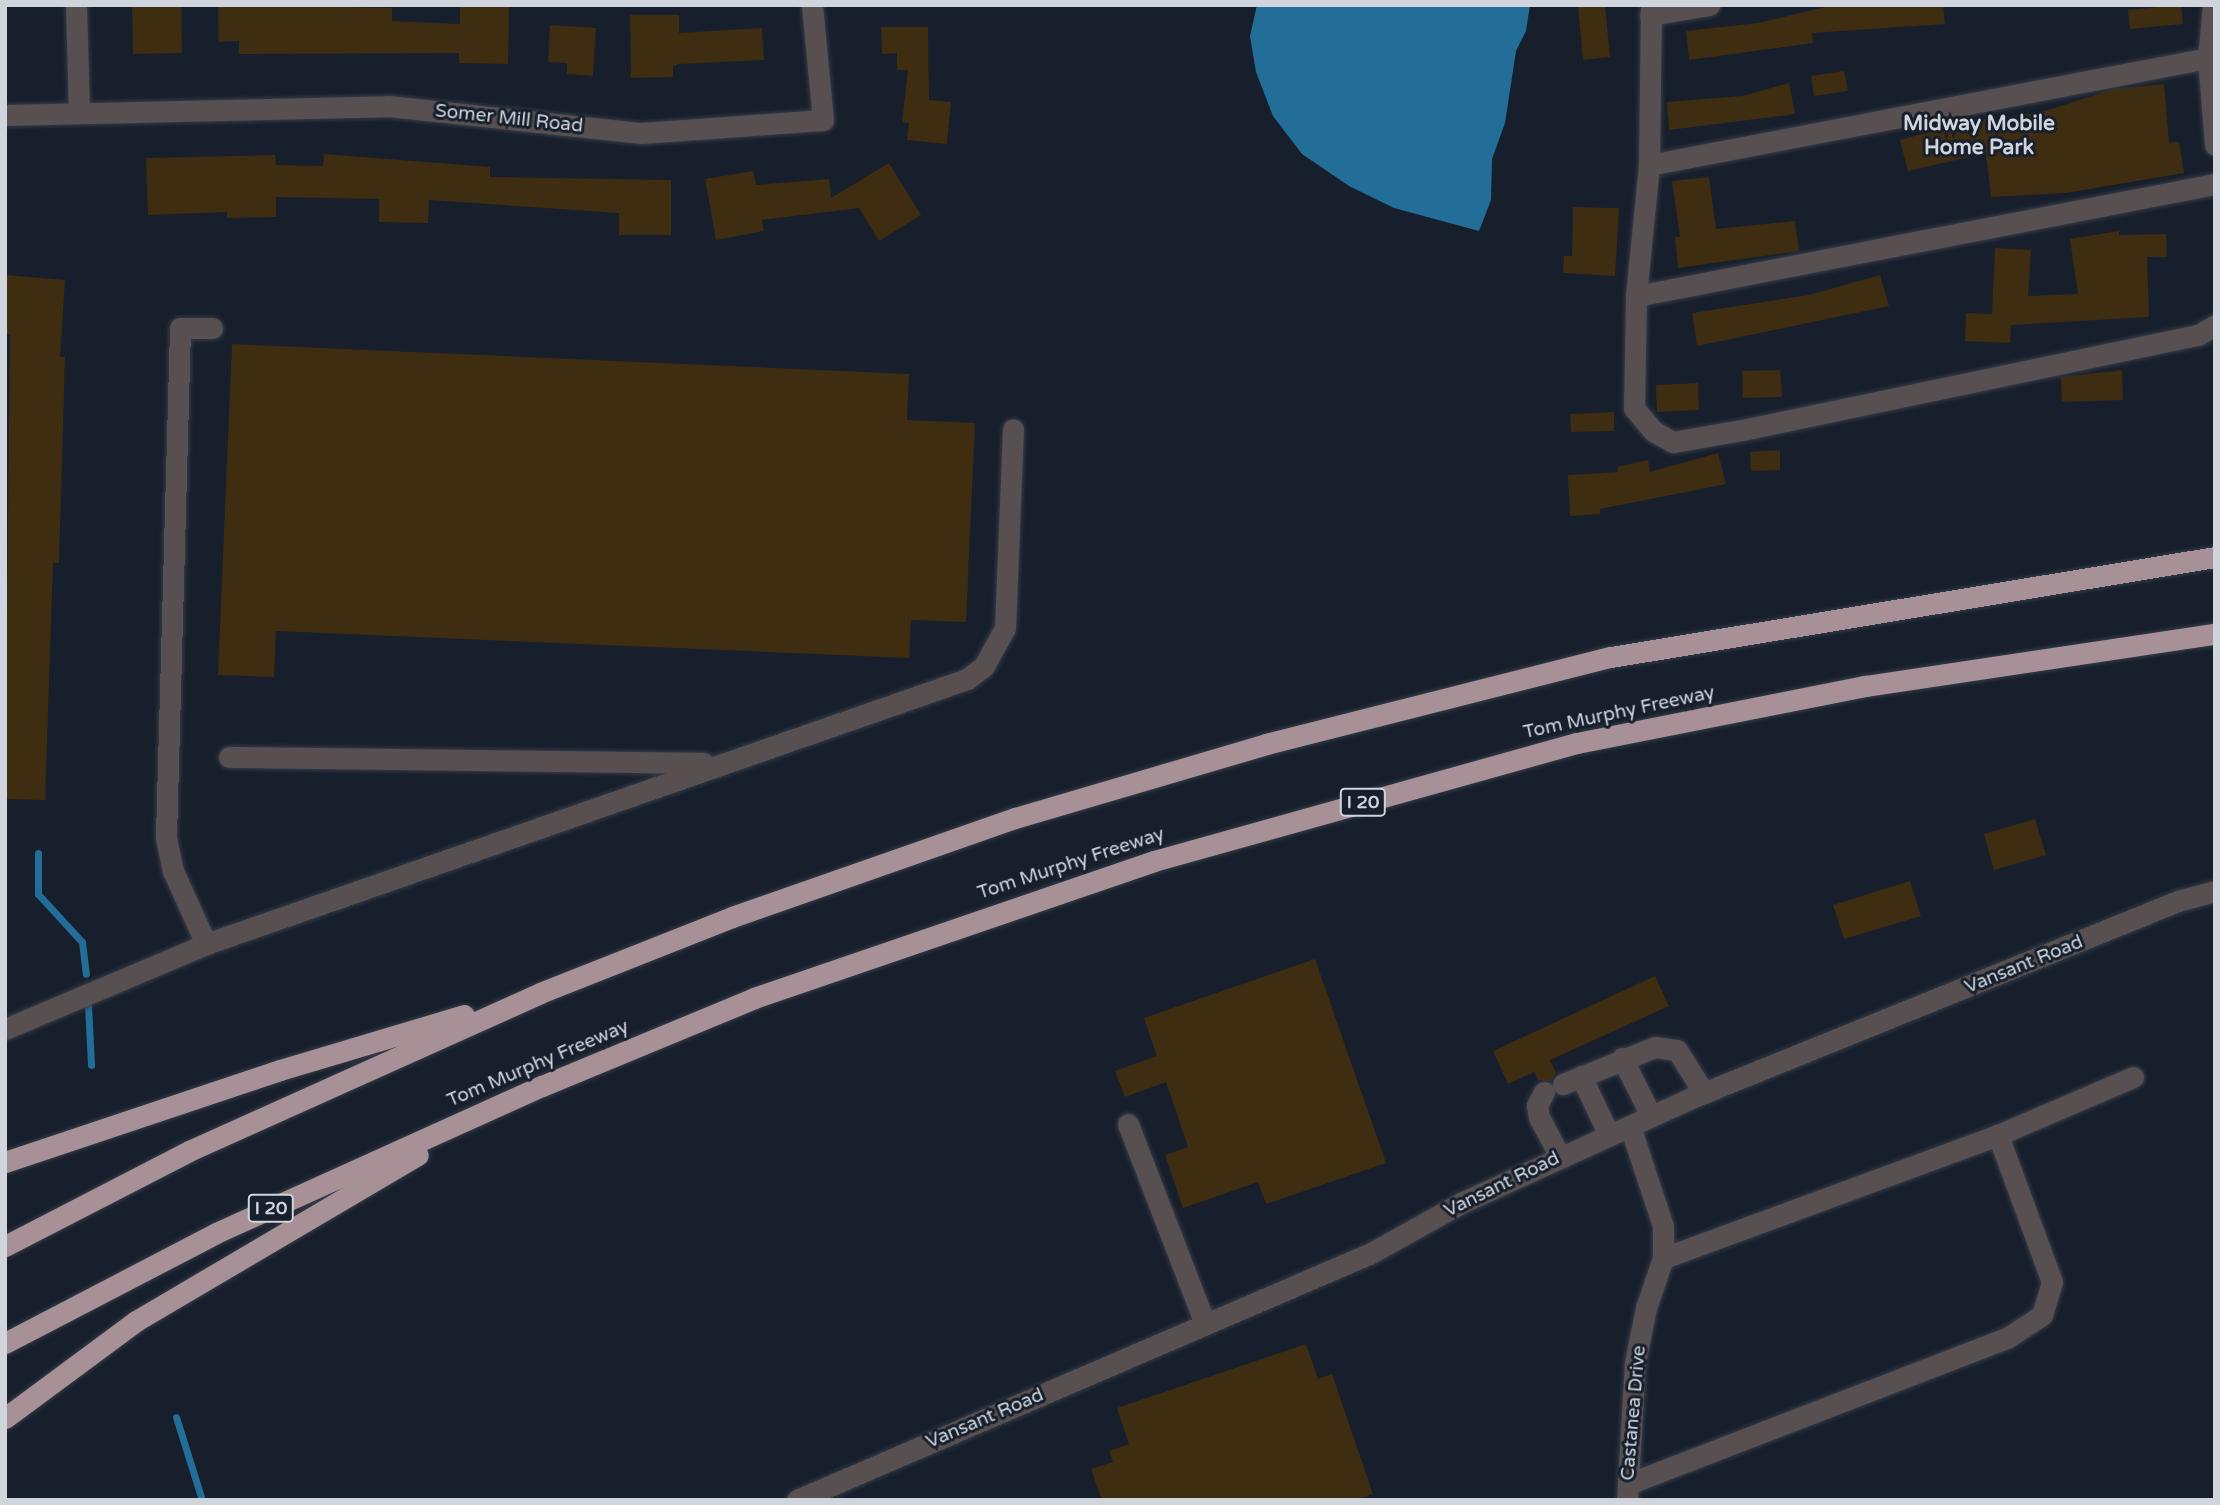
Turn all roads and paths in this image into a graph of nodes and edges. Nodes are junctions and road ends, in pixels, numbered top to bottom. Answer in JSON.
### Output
{"nodes":[{"id":1,"x":76,"y":5,"type":"edge"},
{"id":2,"x":812,"y":5,"type":"edge"},
{"id":3,"x":1709,"y":5,"type":"edge"},
{"id":4,"x":2213,"y":5,"type":"edge"},
{"id":5,"x":1651,"y":10,"type":"edge"},
{"id":6,"x":2207,"y":58,"type":"junction"},
{"id":7,"x":79,"y":113,"type":"junction"},
{"id":8,"x":5,"y":115,"type":"edge"},
{"id":9,"x":2215,"y":145,"type":"edge"},
{"id":10,"x":1649,"y":165,"type":"junction"},
{"id":11,"x":2215,"y":184,"type":"edge"},
{"id":12,"x":1636,"y":296,"type":"junction"},
{"id":13,"x":2215,"y":326,"type":"edge"},
{"id":14,"x":212,"y":328,"type":"dead end"},
{"id":15,"x":1013,"y":429,"type":"dead end"},
{"id":16,"x":2215,"y":557,"type":"edge"},
{"id":17,"x":2215,"y":634,"type":"edge"},
{"id":18,"x":229,"y":757,"type":"dead end"},
{"id":19,"x":720,"y":763,"type":"junction"},
{"id":20,"x":2215,"y":891,"type":"edge"},
{"id":21,"x":206,"y":944,"type":"junction"},
{"id":22,"x":540,"y":993,"type":"junction"},
{"id":23,"x":5,"y":1029,"type":"edge"},
{"id":24,"x":1622,"y":1058,"type":"junction"},
{"id":25,"x":2133,"y":1077,"type":"dead end"},
{"id":26,"x":542,"y":1086,"type":"junction"},
{"id":27,"x":1556,"y":1089,"type":"junction"},
{"id":28,"x":1704,"y":1093,"type":"junction"},
{"id":29,"x":1651,"y":1116,"type":"junction"},
{"id":30,"x":1128,"y":1124,"type":"dead end"},
{"id":31,"x":1630,"y":1126,"type":"junction"},
{"id":32,"x":1609,"y":1135,"type":"junction"},
{"id":33,"x":1998,"y":1135,"type":"junction"},
{"id":34,"x":1560,"y":1157,"type":"junction"},
{"id":35,"x":5,"y":1162,"type":"edge"},
{"id":36,"x":5,"y":1246,"type":"edge"},
{"id":37,"x":1663,"y":1258,"type":"junction"},
{"id":38,"x":1205,"y":1324,"type":"junction"},
{"id":39,"x":5,"y":1343,"type":"edge"},
{"id":40,"x":5,"y":1418,"type":"edge"},
{"id":41,"x":1627,"y":1492,"type":"edge"},
{"id":42,"x":797,"y":1500,"type":"edge"}],
"edges":[{"from":1,"to":7,"type":"street"},
{"from":2,"to":7,"type":"street","name":"Somer Mill Road"},
{"from":3,"to":5,"type":"street"},
{"from":4,"to":6,"type":"street"},
{"from":5,"to":10,"type":"street"},
{"from":6,"to":9,"type":"street"},
{"from":6,"to":10,"type":"street"},
{"from":7,"to":8,"type":"street","name":"Somer Mill Road"},
{"from":10,"to":12,"type":"street"},
{"from":11,"to":12,"type":"street"},
{"from":12,"to":13,"type":"street"},
{"from":14,"to":21,"type":"street"},
{"from":15,"to":19,"type":"street"},
{"from":16,"to":22,"type":"highway"},
{"from":17,"to":26,"type":"highway","name":"Tom Murphy Freeway","number":"I 20"},
{"from":18,"to":19,"type":"street"},
{"from":19,"to":21,"type":"street"},
{"from":20,"to":28,"type":"street","name":"Vansant Road"},
{"from":21,"to":23,"type":"street"},
{"from":22,"to":35,"type":"highway"},
{"from":22,"to":36,"type":"highway"},
{"from":24,"to":27,"type":"street"},
{"from":24,"to":28,"type":"street"},
{"from":24,"to":29,"type":"street"},
{"from":25,"to":33,"type":"street"},
{"from":26,"to":39,"type":"highway","name":"Tom Murphy Freeway","number":"I 20"},
{"from":26,"to":40,"type":"highway"},
{"from":27,"to":32,"type":"street"},
{"from":27,"to":34,"type":"street"},
{"from":28,"to":29,"type":"street","name":"Vansant Road"},
{"from":29,"to":31,"type":"street","name":"Vansant Road"},
{"from":30,"to":38,"type":"street"},
{"from":31,"to":32,"type":"street","name":"Vansant Road"},
{"from":31,"to":37,"type":"street","name":"Castanea Drive"},
{"from":32,"to":34,"type":"street","name":"Vansant Road"},
{"from":33,"to":37,"type":"street"},
{"from":33,"to":41,"type":"street"},
{"from":34,"to":38,"type":"street","name":"Vansant Road"},
{"from":37,"to":41,"type":"street","name":"Castanea Drive"},
{"from":38,"to":42,"type":"street","name":"Vansant Road"}]}
